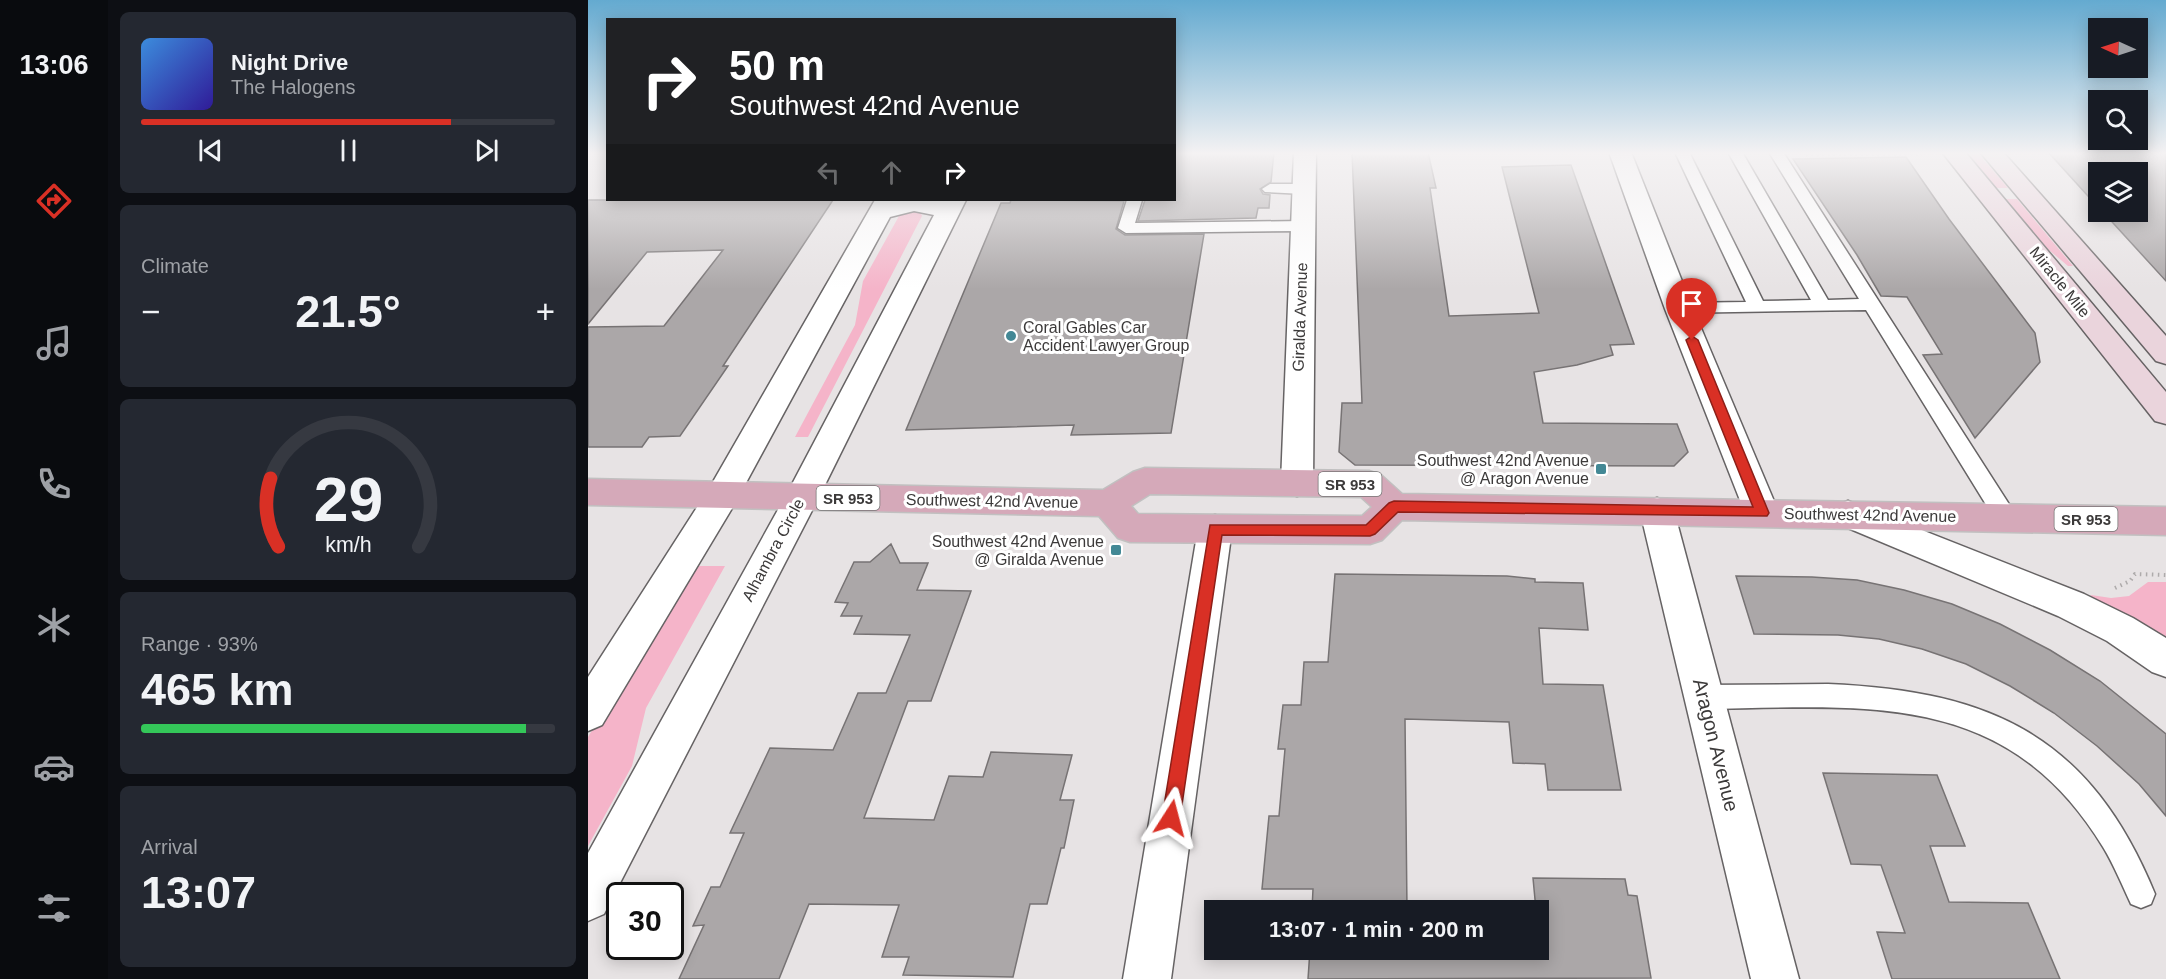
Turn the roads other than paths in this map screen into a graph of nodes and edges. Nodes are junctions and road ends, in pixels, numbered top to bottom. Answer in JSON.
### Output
{"nodes":[{"id":1,"x":1304,"y":198,"type":"edge"},
{"id":2,"x":1637,"y":198,"type":"edge"},
{"id":3,"x":1704,"y":198,"type":"edge"},
{"id":4,"x":1761,"y":198,"type":"edge"},
{"id":5,"x":1804,"y":198,"type":"edge"},
{"id":6,"x":1990,"y":198,"type":"edge"},
{"id":7,"x":2031,"y":198,"type":"edge"},
{"id":8,"x":1134,"y":201,"type":"edge"},
{"id":9,"x":883,"y":206,"type":"edge"},
{"id":10,"x":952,"y":206,"type":"edge"},
{"id":11,"x":1303,"y":226,"type":"junction"},
{"id":12,"x":1871,"y":304,"type":"junction"},
{"id":13,"x":1823,"y":305,"type":"junction"},
{"id":14,"x":1757,"y":307,"type":"junction"},
{"id":15,"x":1679,"y":309,"type":"junction"},
{"id":16,"x":2166,"y":354,"type":"edge"},
{"id":17,"x":2166,"y":413,"type":"edge"},
{"id":18,"x":1297,"y":483,"type":"junction"},
{"id":19,"x":588,"y":492,"type":"edge"},
{"id":20,"x":722,"y":496,"type":"junction"},
{"id":21,"x":802,"y":497,"type":"junction"},
{"id":22,"x":1108,"y":503,"type":"junction"},
{"id":23,"x":1394,"y":507,"type":"junction"},
{"id":24,"x":1658,"y":511,"type":"junction"},
{"id":25,"x":1762,"y":513,"type":"junction"},
{"id":26,"x":1848,"y":514,"type":"junction"},
{"id":27,"x":2006,"y":518,"type":"junction"},
{"id":28,"x":2166,"y":520,"type":"edge"},
{"id":29,"x":1130,"y":528,"type":"junction"},
{"id":30,"x":1215,"y":529,"type":"junction"},
{"id":31,"x":2166,"y":660,"type":"edge"},
{"id":32,"x":1703,"y":697,"type":"junction"},
{"id":33,"x":588,"y":712,"type":"edge"},
{"id":34,"x":2141,"y":894,"type":"dead end"},
{"id":35,"x":588,"y":898,"type":"edge"},
{"id":36,"x":1147,"y":979,"type":"edge"},
{"id":37,"x":1775,"y":979,"type":"edge"}],
"edges":[{"from":1,"to":11,"type":"street","name":"Giralda Avenue"},
{"from":2,"to":15,"type":"street"},
{"from":3,"to":14,"type":"lane"},
{"from":4,"to":13,"type":"lane"},
{"from":5,"to":12,"type":"lane"},
{"from":6,"to":17,"type":"main road","name":"Miracle Mile"},
{"from":7,"to":16,"type":"main road","name":"Miracle Mile"},
{"from":8,"to":11,"type":"lane"},
{"from":9,"to":10,"type":"street"},
{"from":9,"to":20,"type":"street"},
{"from":10,"to":21,"type":"street","name":"Alhambra Circle"},
{"from":11,"to":18,"type":"street","name":"Giralda Avenue"},
{"from":12,"to":13,"type":"lane"},
{"from":12,"to":27,"type":"lane"},
{"from":13,"to":14,"type":"lane"},
{"from":14,"to":15,"type":"lane"},
{"from":15,"to":25,"type":"street"},
{"from":18,"to":22,"type":"main road","number":"SR 953"},
{"from":18,"to":23,"type":"main road","number":"SR 953"},
{"from":18,"to":29,"type":"main road"},
{"from":19,"to":20,"type":"main road","name":"Southwest 42nd Avenue","number":"SR 953"},
{"from":20,"to":21,"type":"main road","name":"Southwest 42nd Avenue","number":"SR 953"},
{"from":20,"to":33,"type":"street"},
{"from":21,"to":22,"type":"main road","name":"Southwest 42nd Avenue","number":"SR 953"},
{"from":21,"to":35,"type":"street","name":"Alhambra Circle"},
{"from":22,"to":29,"type":"main road"},
{"from":23,"to":24,"type":"main road","name":"Southwest 42nd Avenue","number":"SR 953"},
{"from":23,"to":30,"type":"main road","number":"SR 953"},
{"from":24,"to":25,"type":"main road","name":"Southwest 42nd Avenue","number":"SR 953"},
{"from":24,"to":32,"type":"street","name":"Aragon Avenue"},
{"from":25,"to":26,"type":"main road","name":"Southwest 42nd Avenue","number":"SR 953"},
{"from":26,"to":27,"type":"main road","name":"Southwest 42nd Avenue","number":"SR 953"},
{"from":26,"to":31,"type":"street"},
{"from":27,"to":28,"type":"main road","name":"Southwest 42nd Avenue","number":"SR 953"},
{"from":29,"to":30,"type":"main road","number":"SR 953"},
{"from":30,"to":36,"type":"street"},
{"from":32,"to":34,"type":"lane"},
{"from":32,"to":37,"type":"street","name":"Aragon Avenue"}]}
